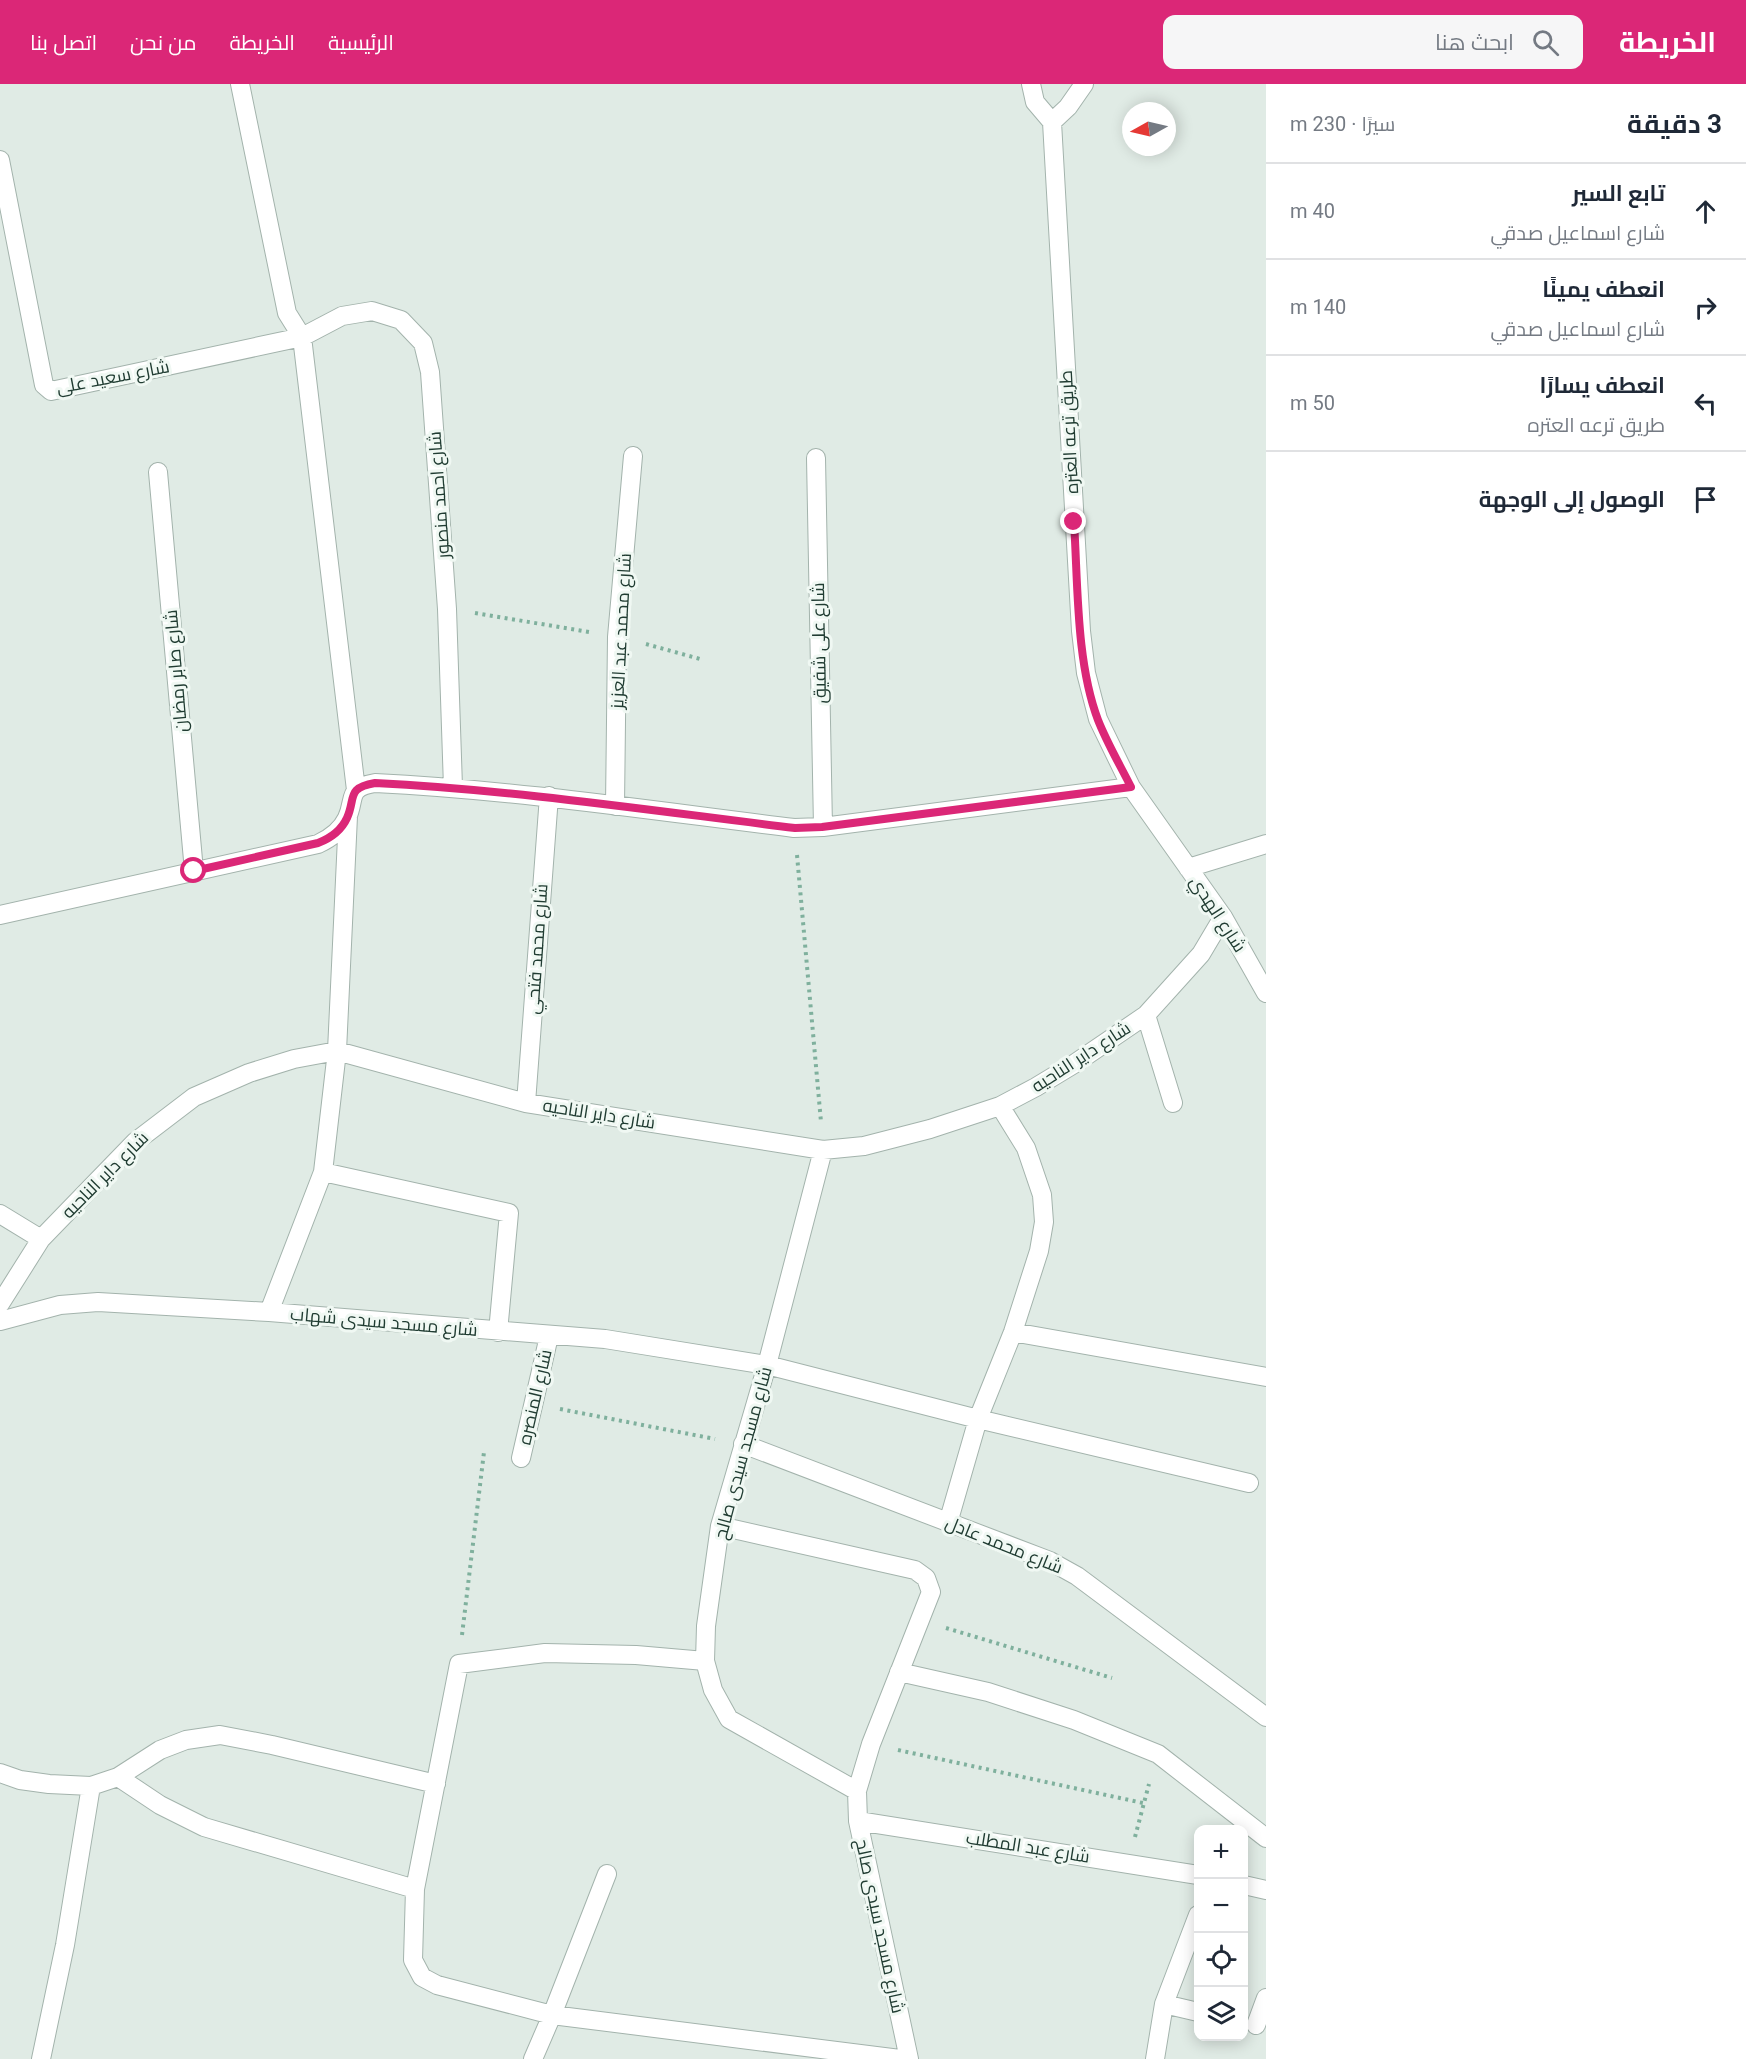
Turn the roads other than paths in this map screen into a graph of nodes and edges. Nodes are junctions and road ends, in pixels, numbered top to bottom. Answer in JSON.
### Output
{"nodes":[{"id":1,"x":240,"y":84,"type":"edge"},
{"id":2,"x":1031,"y":84,"type":"edge"},
{"id":3,"x":1084,"y":84,"type":"edge"},
{"id":4,"x":1052,"y":122,"type":"junction"},
{"id":5,"x":0,"y":160,"type":"edge"},
{"id":6,"x":302,"y":337,"type":"junction"},
{"id":7,"x":633,"y":456,"type":"dead end"},
{"id":8,"x":816,"y":458,"type":"dead end"},
{"id":9,"x":158,"y":472,"type":"dead end"},
{"id":10,"x":453,"y":787,"type":"junction"},
{"id":11,"x":1131,"y":787,"type":"junction"},
{"id":12,"x":357,"y":790,"type":"junction"},
{"id":13,"x":549,"y":796,"type":"junction"},
{"id":14,"x":615,"y":806,"type":"junction"},
{"id":15,"x":348,"y":816,"type":"junction"},
{"id":16,"x":822,"y":827,"type":"junction"},
{"id":17,"x":1266,"y":844,"type":"edge"},
{"id":18,"x":1188,"y":867,"type":"junction"},
{"id":19,"x":194,"y":871,"type":"junction"},
{"id":20,"x":0,"y":915,"type":"edge"},
{"id":21,"x":1223,"y":917,"type":"junction"},
{"id":22,"x":1266,"y":993,"type":"edge"},
{"id":23,"x":1146,"y":1015,"type":"junction"},
{"id":24,"x":338,"y":1051,"type":"junction"},
{"id":25,"x":526,"y":1103,"type":"junction"},
{"id":26,"x":1173,"y":1103,"type":"dead end"},
{"id":27,"x":1000,"y":1106,"type":"junction"},
{"id":28,"x":823,"y":1150,"type":"junction"},
{"id":29,"x":323,"y":1172,"type":"junction"},
{"id":30,"x":0,"y":1214,"type":"edge"},
{"id":31,"x":41,"y":1239,"type":"junction"},
{"id":32,"x":0,"y":1304,"type":"edge"},
{"id":33,"x":269,"y":1312,"type":"junction"},
{"id":34,"x":0,"y":1321,"type":"edge"},
{"id":35,"x":498,"y":1332,"type":"junction"},
{"id":36,"x":1013,"y":1332,"type":"junction"},
{"id":37,"x":549,"y":1336,"type":"junction"},
{"id":38,"x":767,"y":1365,"type":"junction"},
{"id":39,"x":1266,"y":1377,"type":"edge"},
{"id":40,"x":978,"y":1419,"type":"junction"},
{"id":41,"x":743,"y":1444,"type":"junction"},
{"id":42,"x":521,"y":1458,"type":"dead end"},
{"id":43,"x":1249,"y":1483,"type":"dead end"},
{"id":44,"x":948,"y":1523,"type":"junction"},
{"id":45,"x":720,"y":1526,"type":"junction"},
{"id":46,"x":705,"y":1661,"type":"junction"},
{"id":47,"x":899,"y":1672,"type":"junction"},
{"id":48,"x":1264,"y":1709,"type":"edge"},
{"id":49,"x":0,"y":1773,"type":"edge"},
{"id":50,"x":118,"y":1777,"type":"junction"},
{"id":51,"x":436,"y":1784,"type":"junction"},
{"id":52,"x":91,"y":1786,"type":"junction"},
{"id":53,"x":857,"y":1791,"type":"junction"},
{"id":54,"x":858,"y":1821,"type":"junction"},
{"id":55,"x":1266,"y":1838,"type":"edge"},
{"id":56,"x":607,"y":1874,"type":"dead end"},
{"id":57,"x":1194,"y":1874,"type":"edge"},
{"id":58,"x":1248,"y":1886,"type":"edge"},
{"id":59,"x":415,"y":1889,"type":"junction"},
{"id":60,"x":1266,"y":1890,"type":"edge"},
{"id":61,"x":1194,"y":1925,"type":"edge"},
{"id":62,"x":1266,"y":1998,"type":"edge"},
{"id":63,"x":1164,"y":2004,"type":"junction"},
{"id":64,"x":1194,"y":2011,"type":"edge"},
{"id":65,"x":552,"y":2015,"type":"junction"},
{"id":66,"x":1255,"y":2025,"type":"edge"},
{"id":67,"x":41,"y":2059,"type":"edge"},
{"id":68,"x":533,"y":2059,"type":"edge"},
{"id":69,"x":900,"y":2059,"type":"edge"},
{"id":70,"x":909,"y":2059,"type":"edge"},
{"id":71,"x":1155,"y":2059,"type":"edge"}],
"edges":[{"from":1,"to":6,"type":"street"},
{"from":2,"to":4,"type":"street"},
{"from":3,"to":4,"type":"street"},
{"from":4,"to":11,"type":"street","name":"طريق ترعه العتره"},
{"from":5,"to":6,"type":"street","name":"شارع سعيد على"},
{"from":6,"to":10,"type":"street","name":"شارع احمد منصور"},
{"from":6,"to":12,"type":"street"},
{"from":7,"to":14,"type":"street","name":"شارع محمد عبد العزيز"},
{"from":8,"to":16,"type":"street","name":"شارع على شفيق"},
{"from":9,"to":19,"type":"street","name":"شارع صابر رمضان"},
{"from":10,"to":12,"type":"street"},
{"from":10,"to":13,"type":"street"},
{"from":11,"to":16,"type":"street"},
{"from":11,"to":18,"type":"street","name":"طريق ترعه العتره"},
{"from":12,"to":15,"type":"street"},
{"from":13,"to":14,"type":"street"},
{"from":13,"to":25,"type":"street","name":"شارع محمد فتحي"},
{"from":14,"to":16,"type":"street"},
{"from":15,"to":19,"type":"street"},
{"from":15,"to":24,"type":"street"},
{"from":17,"to":18,"type":"street"},
{"from":18,"to":21,"type":"street","name":"شارع الهدي"},
{"from":19,"to":20,"type":"street"},
{"from":21,"to":22,"type":"street","name":"شارع الهدي"},
{"from":21,"to":23,"type":"street","name":"شارع داير الناحيه"},
{"from":23,"to":26,"type":"street"},
{"from":23,"to":27,"type":"street","name":"شارع داير الناحيه"},
{"from":24,"to":25,"type":"street","name":"شارع داير الناحيه"},
{"from":24,"to":29,"type":"street"},
{"from":24,"to":31,"type":"street","name":"شارع داير الناحيه"},
{"from":25,"to":28,"type":"street","name":"شارع داير الناحيه"},
{"from":27,"to":28,"type":"street","name":"شارع داير الناحيه"},
{"from":27,"to":36,"type":"street"},
{"from":28,"to":38,"type":"street","name":"شارع مسجد سيدى صالح"},
{"from":29,"to":33,"type":"street"},
{"from":29,"to":35,"type":"street"},
{"from":30,"to":31,"type":"street"},
{"from":31,"to":32,"type":"street","name":"شارع داير الناحيه"},
{"from":33,"to":34,"type":"street","name":"شارع مسجد سيدى شهاب"},
{"from":33,"to":35,"type":"street","name":"شارع مسجد سيدى شهاب"},
{"from":35,"to":37,"type":"street","name":"شارع مسجد سيدى شهاب"},
{"from":36,"to":39,"type":"street"},
{"from":36,"to":40,"type":"street"},
{"from":37,"to":38,"type":"street","name":"شارع مسجد سيدى شهاب"},
{"from":37,"to":42,"type":"street","name":"شارع المنصره"},
{"from":38,"to":40,"type":"street","name":"شارع مسجد سيدى شهاب"},
{"from":38,"to":41,"type":"street","name":"شارع مسجد سيدى صالح"},
{"from":40,"to":43,"type":"street","name":"شارع مسجد سيدى شهاب"},
{"from":40,"to":44,"type":"street"},
{"from":41,"to":44,"type":"street","name":"شارع محمد عادل"},
{"from":41,"to":45,"type":"street","name":"شارع مسجد سيدى صالح"},
{"from":44,"to":48,"type":"street","name":"شارع محمد عادل"},
{"from":45,"to":46,"type":"street","name":"شارع مسجد سيدى صالح"},
{"from":45,"to":47,"type":"street","name":"شارع مسجد سيدى صالح"},
{"from":46,"to":51,"type":"street"},
{"from":46,"to":53,"type":"street","name":"شارع مسجد سيدى صالح"},
{"from":47,"to":53,"type":"street","name":"شارع مسجد سيدى صالح"},
{"from":47,"to":55,"type":"street"},
{"from":49,"to":52,"type":"street"},
{"from":50,"to":51,"type":"street"},
{"from":50,"to":52,"type":"street"},
{"from":50,"to":59,"type":"street"},
{"from":51,"to":59,"type":"street"},
{"from":52,"to":67,"type":"street"},
{"from":53,"to":54,"type":"street","name":"شارع مسجد سيدى صالح"},
{"from":54,"to":57,"type":"street","name":"شارع عبد المطلب"},
{"from":54,"to":70,"type":"street","name":"شارع مسجد سيدى صالح"},
{"from":56,"to":65,"type":"street"},
{"from":58,"to":60,"type":"street"},
{"from":59,"to":65,"type":"street"},
{"from":61,"to":63,"type":"street"},
{"from":62,"to":66,"type":"street"},
{"from":63,"to":64,"type":"street"},
{"from":63,"to":71,"type":"street"},
{"from":65,"to":68,"type":"street"},
{"from":65,"to":69,"type":"street"}]}
